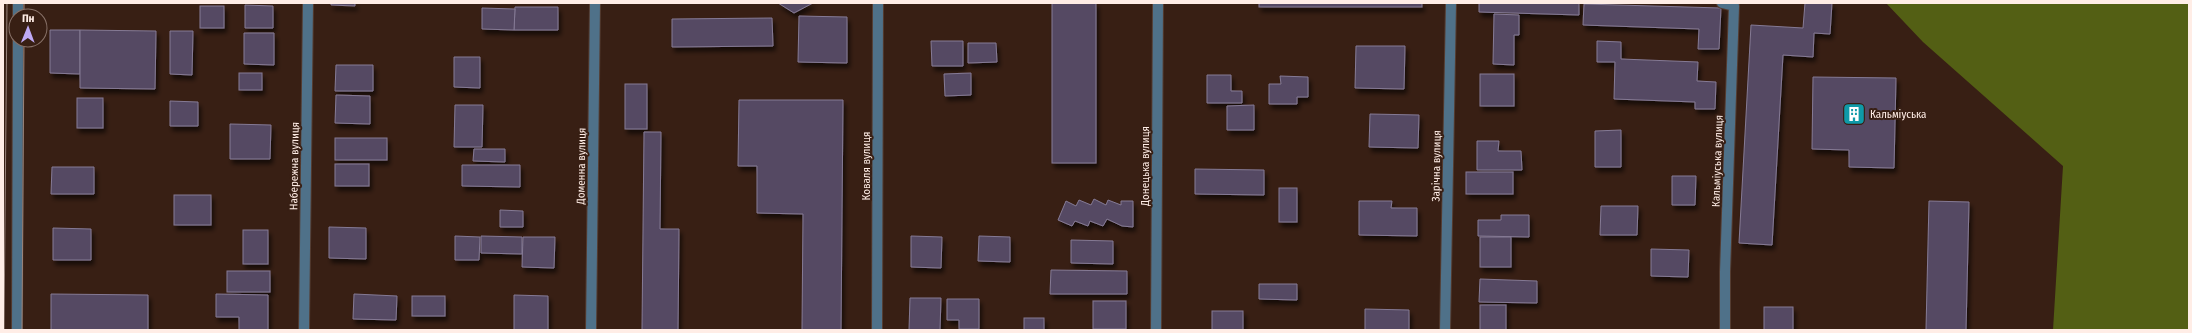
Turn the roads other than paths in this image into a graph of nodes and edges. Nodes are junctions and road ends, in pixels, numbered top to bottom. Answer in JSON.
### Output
{"nodes":[{"id":1,"x":308,"y":3,"type":"edge"},
{"id":2,"x":595,"y":3,"type":"edge"},
{"id":3,"x":878,"y":3,"type":"edge"},
{"id":4,"x":1158,"y":3,"type":"edge"},
{"id":5,"x":1451,"y":3,"type":"edge"},
{"id":6,"x":1722,"y":3,"type":"edge"},
{"id":7,"x":18,"y":48,"type":"edge"},
{"id":8,"x":17,"y":330,"type":"edge"},
{"id":9,"x":304,"y":330,"type":"edge"},
{"id":10,"x":590,"y":330,"type":"edge"},
{"id":11,"x":877,"y":330,"type":"edge"},
{"id":12,"x":1156,"y":330,"type":"edge"},
{"id":13,"x":1445,"y":330,"type":"edge"},
{"id":14,"x":1725,"y":330,"type":"edge"}],
"edges":[{"from":1,"to":9,"type":"street","name":"Набережна вулиця"},
{"from":2,"to":10,"type":"street","name":"Доменна вулиця"},
{"from":3,"to":11,"type":"street","name":"Коваля вулиця"},
{"from":4,"to":12,"type":"street","name":"Донецька вулиця"},
{"from":5,"to":13,"type":"street","name":"Зарічна вулиця"},
{"from":6,"to":14,"type":"street","name":"Кальміуська вулиця"},
{"from":7,"to":8,"type":"street"}]}
